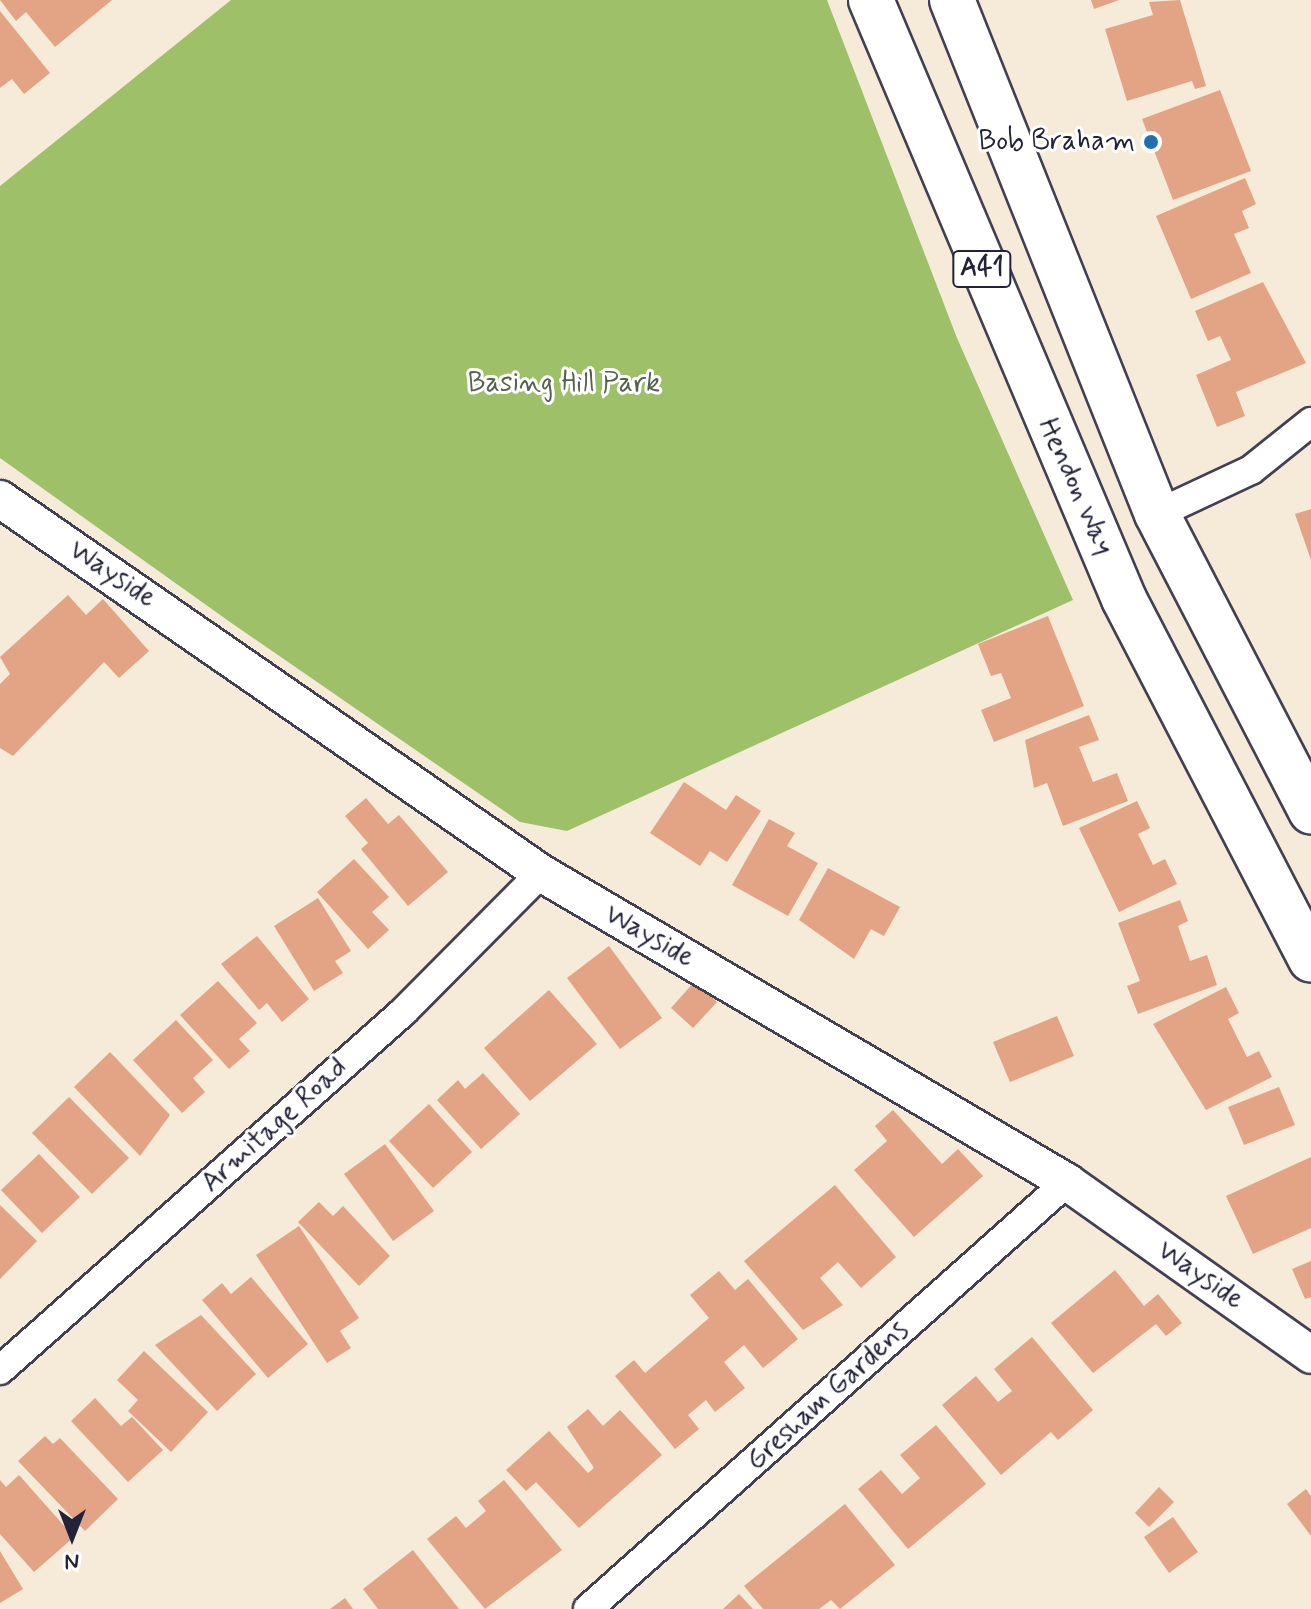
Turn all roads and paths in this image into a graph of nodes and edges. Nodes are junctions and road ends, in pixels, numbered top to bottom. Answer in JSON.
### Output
{"nodes":[{"id":1,"x":871,"y":0,"type":"edge"},
{"id":2,"x":952,"y":0,"type":"edge"},
{"id":3,"x":1311,"y":422,"type":"edge"},
{"id":4,"x":1,"y":500,"type":"edge"},
{"id":5,"x":1157,"y":514,"type":"junction"},
{"id":6,"x":1097,"y":537,"type":"junction"},
{"id":7,"x":1311,"y":811,"type":"edge"},
{"id":8,"x":541,"y":873,"type":"junction"},
{"id":9,"x":1311,"y":959,"type":"edge"},
{"id":10,"x":1067,"y":1182,"type":"junction"},
{"id":11,"x":1311,"y":1355,"type":"edge"},
{"id":12,"x":0,"y":1370,"type":"edge"},
{"id":13,"x":588,"y":1609,"type":"edge"}],
"edges":[{"from":1,"to":6,"type":"highway","name":"Hendon Way","number":"A41"},
{"from":2,"to":5,"type":"highway","number":"A41"},
{"from":3,"to":5,"type":"street"},
{"from":4,"to":8,"type":"street","name":"Wayside"},
{"from":5,"to":6,"type":"highway"},
{"from":5,"to":7,"type":"highway","number":"A41"},
{"from":6,"to":9,"type":"highway","name":"Hendon Way","number":"A41"},
{"from":8,"to":10,"type":"street","name":"Wayside"},
{"from":8,"to":12,"type":"street","name":"Armitage Road"},
{"from":10,"to":11,"type":"street","name":"Wayside"},
{"from":10,"to":13,"type":"street","name":"Gresham Gardens"}]}
